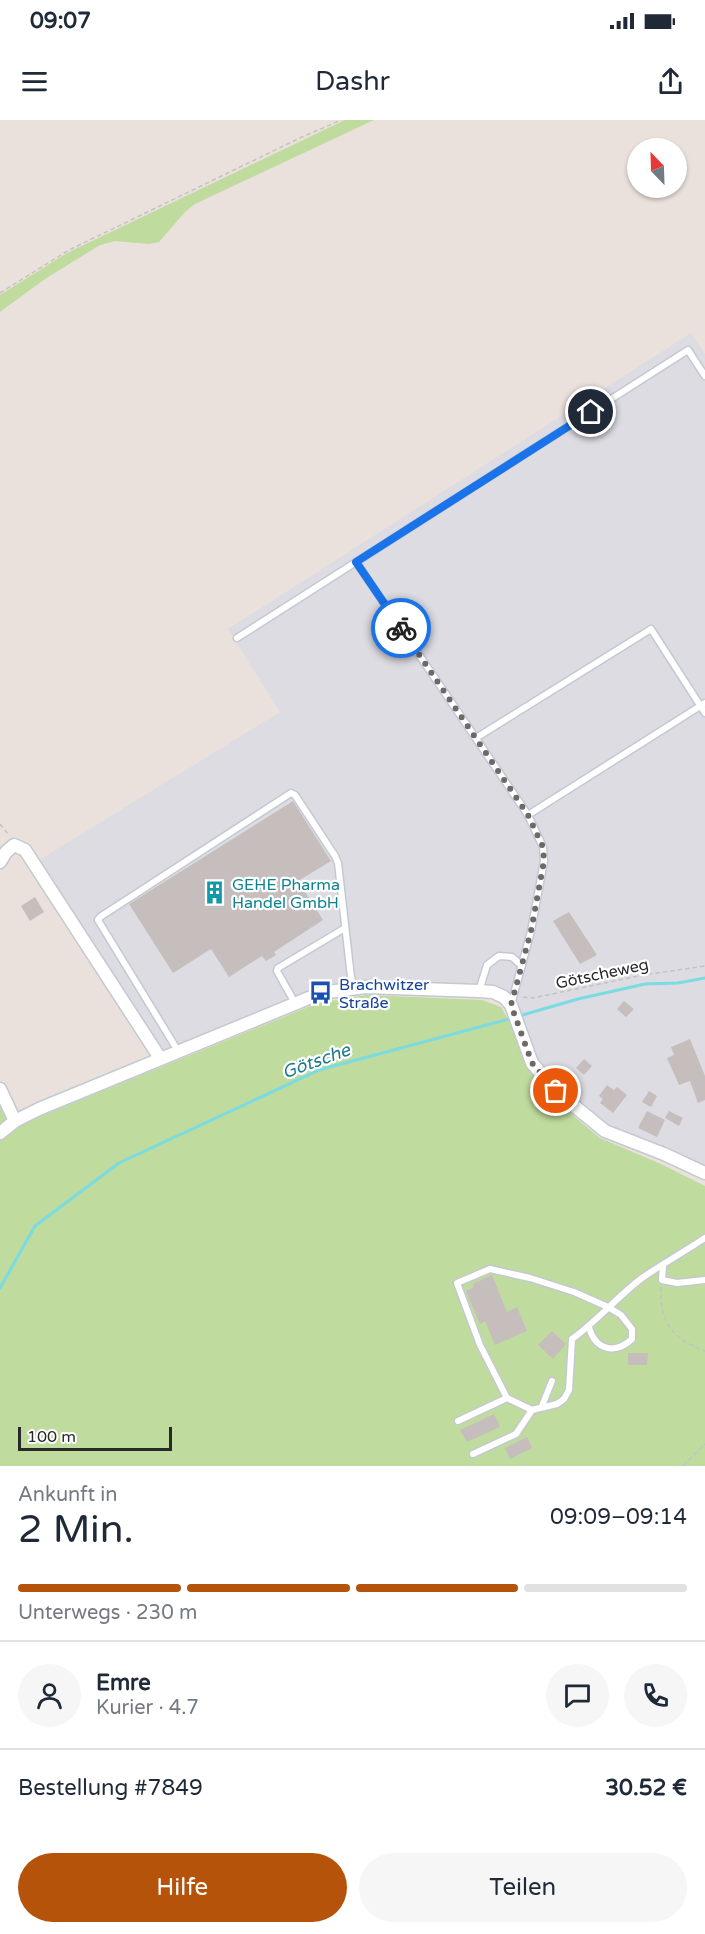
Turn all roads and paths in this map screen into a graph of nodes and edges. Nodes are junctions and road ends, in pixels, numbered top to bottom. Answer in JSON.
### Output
{"nodes":[{"id":1,"x":341,"y":120,"type":"edge"},
{"id":2,"x":0,"y":293,"type":"edge"},
{"id":3,"x":705,"y":376,"type":"edge"},
{"id":4,"x":356,"y":562,"type":"junction"},
{"id":5,"x":237,"y":638,"type":"dead end"},
{"id":6,"x":703,"y":704,"type":"edge"},
{"id":7,"x":705,"y":713,"type":"edge"},
{"id":8,"x":476,"y":738,"type":"junction"},
{"id":9,"x":528,"y":815,"type":"junction"},
{"id":10,"x":0,"y":824,"type":"edge"},
{"id":11,"x":14,"y":845,"type":"junction"},
{"id":12,"x":0,"y":862,"type":"edge"},
{"id":13,"x":345,"y":928,"type":"junction"},
{"id":14,"x":522,"y":966,"type":"junction"},
{"id":15,"x":705,"y":966,"type":"edge"},
{"id":16,"x":354,"y":988,"type":"junction"},
{"id":17,"x":479,"y":991,"type":"junction"},
{"id":18,"x":512,"y":1001,"type":"junction"},
{"id":19,"x":295,"y":1003,"type":"junction"},
{"id":20,"x":177,"y":1051,"type":"junction"},
{"id":21,"x":160,"y":1058,"type":"junction"},
{"id":22,"x":0,"y":1089,"type":"edge"},
{"id":23,"x":15,"y":1121,"type":"junction"},
{"id":24,"x":0,"y":1132,"type":"edge"},
{"id":25,"x":705,"y":1173,"type":"edge"},
{"id":26,"x":705,"y":1238,"type":"edge"},
{"id":27,"x":663,"y":1265,"type":"junction"},
{"id":28,"x":662,"y":1280,"type":"junction"},
{"id":29,"x":705,"y":1280,"type":"edge"},
{"id":30,"x":608,"y":1307,"type":"junction"},
{"id":31,"x":589,"y":1327,"type":"junction"},
{"id":32,"x":705,"y":1352,"type":"edge"},
{"id":33,"x":552,"y":1381,"type":"dead end"},
{"id":34,"x":507,"y":1398,"type":"junction"},
{"id":35,"x":542,"y":1406,"type":"junction"},
{"id":36,"x":532,"y":1410,"type":"junction"},
{"id":37,"x":458,"y":1421,"type":"dead end"},
{"id":38,"x":705,"y":1444,"type":"edge"},
{"id":39,"x":473,"y":1454,"type":"dead end"},
{"id":40,"x":683,"y":1466,"type":"edge"}],
"edges":[{"from":1,"to":2,"type":"path"},
{"from":3,"to":4,"type":"lane"},
{"from":4,"to":5,"type":"lane"},
{"from":4,"to":8,"type":"lane"},
{"from":6,"to":7,"type":"lane"},
{"from":6,"to":8,"type":"lane"},
{"from":6,"to":9,"type":"lane"},
{"from":8,"to":9,"type":"lane"},
{"from":9,"to":14,"type":"lane"},
{"from":10,"to":11,"type":"path"},
{"from":11,"to":12,"type":"street"},
{"from":11,"to":21,"type":"street"},
{"from":13,"to":16,"type":"lane"},
{"from":13,"to":19,"type":"lane"},
{"from":13,"to":20,"type":"lane"},
{"from":14,"to":17,"type":"lane"},
{"from":14,"to":18,"type":"lane"},
{"from":15,"to":18,"type":"path","name":"Götscheweg"},
{"from":16,"to":17,"type":"street"},
{"from":16,"to":19,"type":"street"},
{"from":17,"to":18,"type":"street"},
{"from":18,"to":25,"type":"street"},
{"from":19,"to":20,"type":"street"},
{"from":20,"to":21,"type":"street"},
{"from":21,"to":23,"type":"street"},
{"from":22,"to":23,"type":"street"},
{"from":23,"to":24,"type":"street"},
{"from":26,"to":27,"type":"lane"},
{"from":27,"to":28,"type":"lane"},
{"from":27,"to":30,"type":"lane"},
{"from":28,"to":29,"type":"lane"},
{"from":28,"to":32,"type":"path"},
{"from":30,"to":31,"type":"lane"},
{"from":30,"to":31,"type":"lane"},
{"from":30,"to":34,"type":"lane"},
{"from":31,"to":35,"type":"lane"},
{"from":33,"to":35,"type":"lane"},
{"from":34,"to":36,"type":"lane"},
{"from":34,"to":37,"type":"lane"},
{"from":35,"to":36,"type":"lane"},
{"from":36,"to":39,"type":"lane"},
{"from":38,"to":40,"type":"path"}]}
